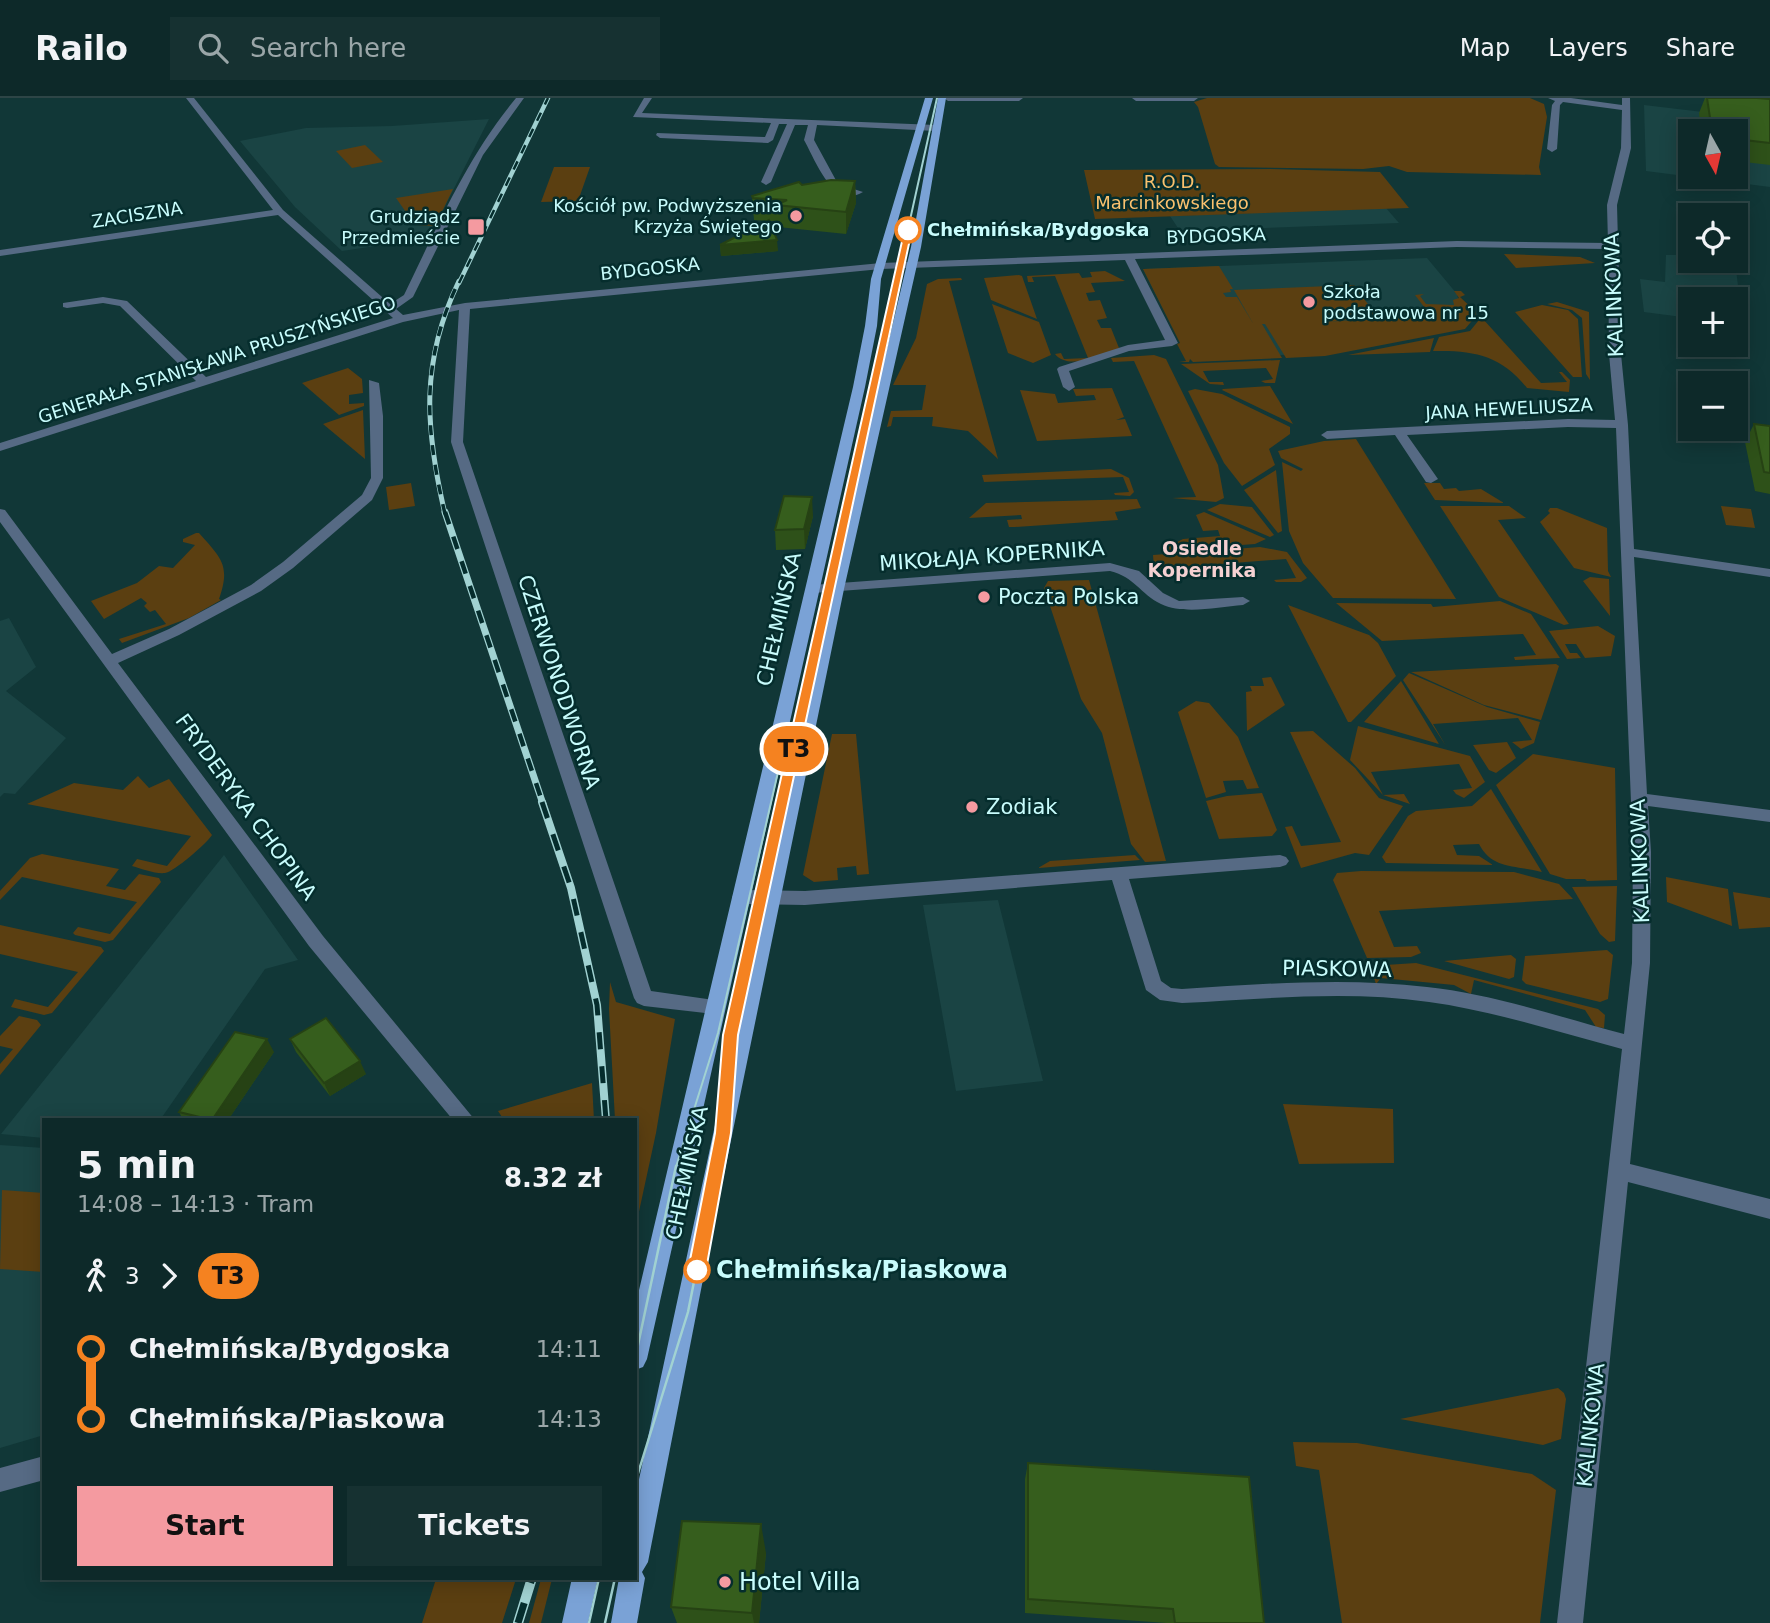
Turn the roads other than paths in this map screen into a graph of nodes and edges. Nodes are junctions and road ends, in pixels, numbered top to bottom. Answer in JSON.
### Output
{"nodes":[{"id":1,"x":190,"y":98,"type":"edge"},
{"id":2,"x":520,"y":98,"type":"edge"},
{"id":3,"x":648,"y":98,"type":"edge"},
{"id":4,"x":929,"y":98,"type":"edge"},
{"id":5,"x":942,"y":98,"type":"edge"},
{"id":6,"x":948,"y":98,"type":"edge"},
{"id":7,"x":1019,"y":98,"type":"edge"},
{"id":8,"x":1136,"y":98,"type":"edge"},
{"id":9,"x":1194,"y":98,"type":"edge"},
{"id":10,"x":1556,"y":99,"type":"edge"},
{"id":11,"x":1626,"y":103,"type":"edge"},
{"id":12,"x":704,"y":118,"type":"junction"},
{"id":13,"x":776,"y":121,"type":"junction"},
{"id":14,"x":792,"y":122,"type":"junction"},
{"id":15,"x":813,"y":123,"type":"junction"},
{"id":16,"x":920,"y":127,"type":"junction"},
{"id":17,"x":936,"y":128,"type":"junction"},
{"id":18,"x":660,"y":135,"type":"dead end"},
{"id":19,"x":695,"y":137,"type":"junction"},
{"id":20,"x":1552,"y":149,"type":"dead end"},
{"id":21,"x":766,"y":182,"type":"dead end"},
{"id":22,"x":858,"y":192,"type":"edge"},
{"id":23,"x":280,"y":212,"type":"junction"},
{"id":24,"x":1613,"y":246,"type":"junction"},
{"id":25,"x":0,"y":253,"type":"edge"},
{"id":26,"x":1129,"y":257,"type":"junction"},
{"id":27,"x":911,"y":265,"type":"junction"},
{"id":28,"x":881,"y":266,"type":"junction"},
{"id":29,"x":67,"y":305,"type":"dead end"},
{"id":30,"x":465,"y":306,"type":"junction"},
{"id":31,"x":446,"y":308,"type":"joint"},
{"id":32,"x":389,"y":309,"type":"junction"},
{"id":33,"x":401,"y":320,"type":"junction"},
{"id":34,"x":204,"y":382,"type":"junction"},
{"id":35,"x":373,"y":383,"type":"dead end"},
{"id":36,"x":1069,"y":387,"type":"dead end"},
{"id":37,"x":1622,"y":425,"type":"junction"},
{"id":38,"x":1399,"y":432,"type":"junction"},
{"id":39,"x":1327,"y":435,"type":"dead end"},
{"id":40,"x":0,"y":447,"type":"edge"},
{"id":41,"x":1431,"y":479,"type":"dead end"},
{"id":42,"x":0,"y":513,"type":"edge"},
{"id":43,"x":1628,"y":552,"type":"junction"},
{"id":44,"x":1770,"y":573,"type":"edge"},
{"id":45,"x":813,"y":589,"type":"junction"},
{"id":46,"x":837,"y":589,"type":"junction"},
{"id":47,"x":1243,"y":601,"type":"dead end"},
{"id":48,"x":109,"y":661,"type":"junction"},
{"id":49,"x":1638,"y":799,"type":"junction"},
{"id":50,"x":1770,"y":816,"type":"edge"},
{"id":51,"x":1280,"y":861,"type":"dead end"},
{"id":52,"x":1119,"y":874,"type":"junction"},
{"id":53,"x":741,"y":897,"type":"junction"},
{"id":54,"x":772,"y":899,"type":"junction"},
{"id":55,"x":714,"y":1006,"type":"junction"},
{"id":56,"x":1632,"y":1044,"type":"junction"},
{"id":57,"x":463,"y":1118,"type":"edge"},
{"id":58,"x":1619,"y":1170,"type":"junction"},
{"id":59,"x":1770,"y":1209,"type":"edge"},
{"id":60,"x":637,"y":1350,"type":"edge"},
{"id":61,"x":42,"y":1469,"type":"edge"},
{"id":62,"x":0,"y":1480,"type":"edge"},
{"id":63,"x":637,"y":1552,"type":"edge"},
{"id":64,"x":585,"y":1580,"type":"edge"},
{"id":65,"x":632,"y":1580,"type":"edge"},
{"id":66,"x":575,"y":1623,"type":"edge"},
{"id":67,"x":624,"y":1623,"type":"edge"},
{"id":68,"x":1570,"y":1623,"type":"edge"}],
"edges":[{"from":1,"to":23,"type":"street"},
{"from":2,"to":32,"type":"street"},
{"from":3,"to":12,"type":"street"},
{"from":4,"to":16,"type":"main road","name":"CHEŁMIŃSKA"},
{"from":5,"to":17,"type":"main road","name":"CHEŁMIŃSKA"},
{"from":6,"to":7,"type":"street"},
{"from":8,"to":9,"type":"street"},
{"from":10,"to":11,"type":"street"},
{"from":10,"to":20,"type":"street"},
{"from":11,"to":24,"type":"street","name":"KALINKOWA"},
{"from":12,"to":13,"type":"street"},
{"from":12,"to":19,"type":"street"},
{"from":13,"to":14,"type":"street"},
{"from":13,"to":19,"type":"street"},
{"from":14,"to":15,"type":"street"},
{"from":14,"to":21,"type":"street"},
{"from":15,"to":16,"type":"street"},
{"from":15,"to":22,"type":"street"},
{"from":16,"to":17,"type":"street"},
{"from":16,"to":28,"type":"main road","name":"CHEŁMIŃSKA"},
{"from":17,"to":27,"type":"main road","name":"CHEŁMIŃSKA"},
{"from":18,"to":19,"type":"street"},
{"from":23,"to":25,"type":"street","name":"ZACISZNA"},
{"from":23,"to":32,"type":"street"},
{"from":24,"to":26,"type":"street","name":"BYDGOSKA"},
{"from":24,"to":37,"type":"street","name":"KALINKOWA"},
{"from":26,"to":27,"type":"street","name":"BYDGOSKA"},
{"from":26,"to":36,"type":"street"},
{"from":27,"to":28,"type":"street","name":"BYDGOSKA"},
{"from":27,"to":46,"type":"main road","name":"CHEŁMIŃSKA"},
{"from":28,"to":30,"type":"street","name":"BYDGOSKA"},
{"from":28,"to":45,"type":"main road","name":"CHEŁMIŃSKA"},
{"from":29,"to":34,"type":"street"},
{"from":30,"to":31,"type":"street","name":"BYDGOSKA"},
{"from":30,"to":55,"type":"street","name":"CZERWONODWORNA"},
{"from":31,"to":33,"type":"street","name":"GENERAŁA STANISŁAWA PRUSZYŃSKIEGO"},
{"from":32,"to":33,"type":"street"},
{"from":33,"to":34,"type":"street","name":"GENERAŁA STANISŁAWA PRUSZYŃSKIEGO"},
{"from":34,"to":40,"type":"street","name":"GENERAŁA STANISŁAWA PRUSZYŃSKIEGO"},
{"from":35,"to":48,"type":"street"},
{"from":37,"to":38,"type":"street","name":"JANA HEWELIUSZA"},
{"from":37,"to":43,"type":"street","name":"KALINKOWA"},
{"from":38,"to":39,"type":"street","name":"JANA HEWELIUSZA"},
{"from":38,"to":41,"type":"street","name":"JANA HEWELIUSZA"},
{"from":42,"to":48,"type":"street","name":"FRYDERYKA CHOPINA"},
{"from":43,"to":44,"type":"street"},
{"from":43,"to":49,"type":"street","name":"KALINKOWA"},
{"from":45,"to":46,"type":"street","name":"MIKOŁAJA KOPERNIKA"},
{"from":45,"to":53,"type":"main road","name":"CHEŁMIŃSKA"},
{"from":46,"to":47,"type":"street","name":"MIKOŁAJA KOPERNIKA"},
{"from":46,"to":54,"type":"main road","name":"CHEŁMIŃSKA"},
{"from":48,"to":57,"type":"street","name":"FRYDERYKA CHOPINA"},
{"from":49,"to":50,"type":"street"},
{"from":49,"to":56,"type":"street","name":"KALINKOWA"},
{"from":51,"to":52,"type":"street"},
{"from":52,"to":54,"type":"street"},
{"from":52,"to":56,"type":"street","name":"PIASKOWA"},
{"from":53,"to":54,"type":"street"},
{"from":53,"to":55,"type":"main road","name":"CHEŁMIŃSKA"},
{"from":54,"to":63,"type":"main road","name":"CHEŁMIŃSKA"},
{"from":55,"to":60,"type":"main road","name":"CHEŁMIŃSKA"},
{"from":56,"to":58,"type":"street","name":"KALINKOWA"},
{"from":58,"to":59,"type":"street"},
{"from":58,"to":68,"type":"street","name":"KALINKOWA"},
{"from":61,"to":62,"type":"street"},
{"from":64,"to":66,"type":"main road"},
{"from":65,"to":67,"type":"main road"}]}
